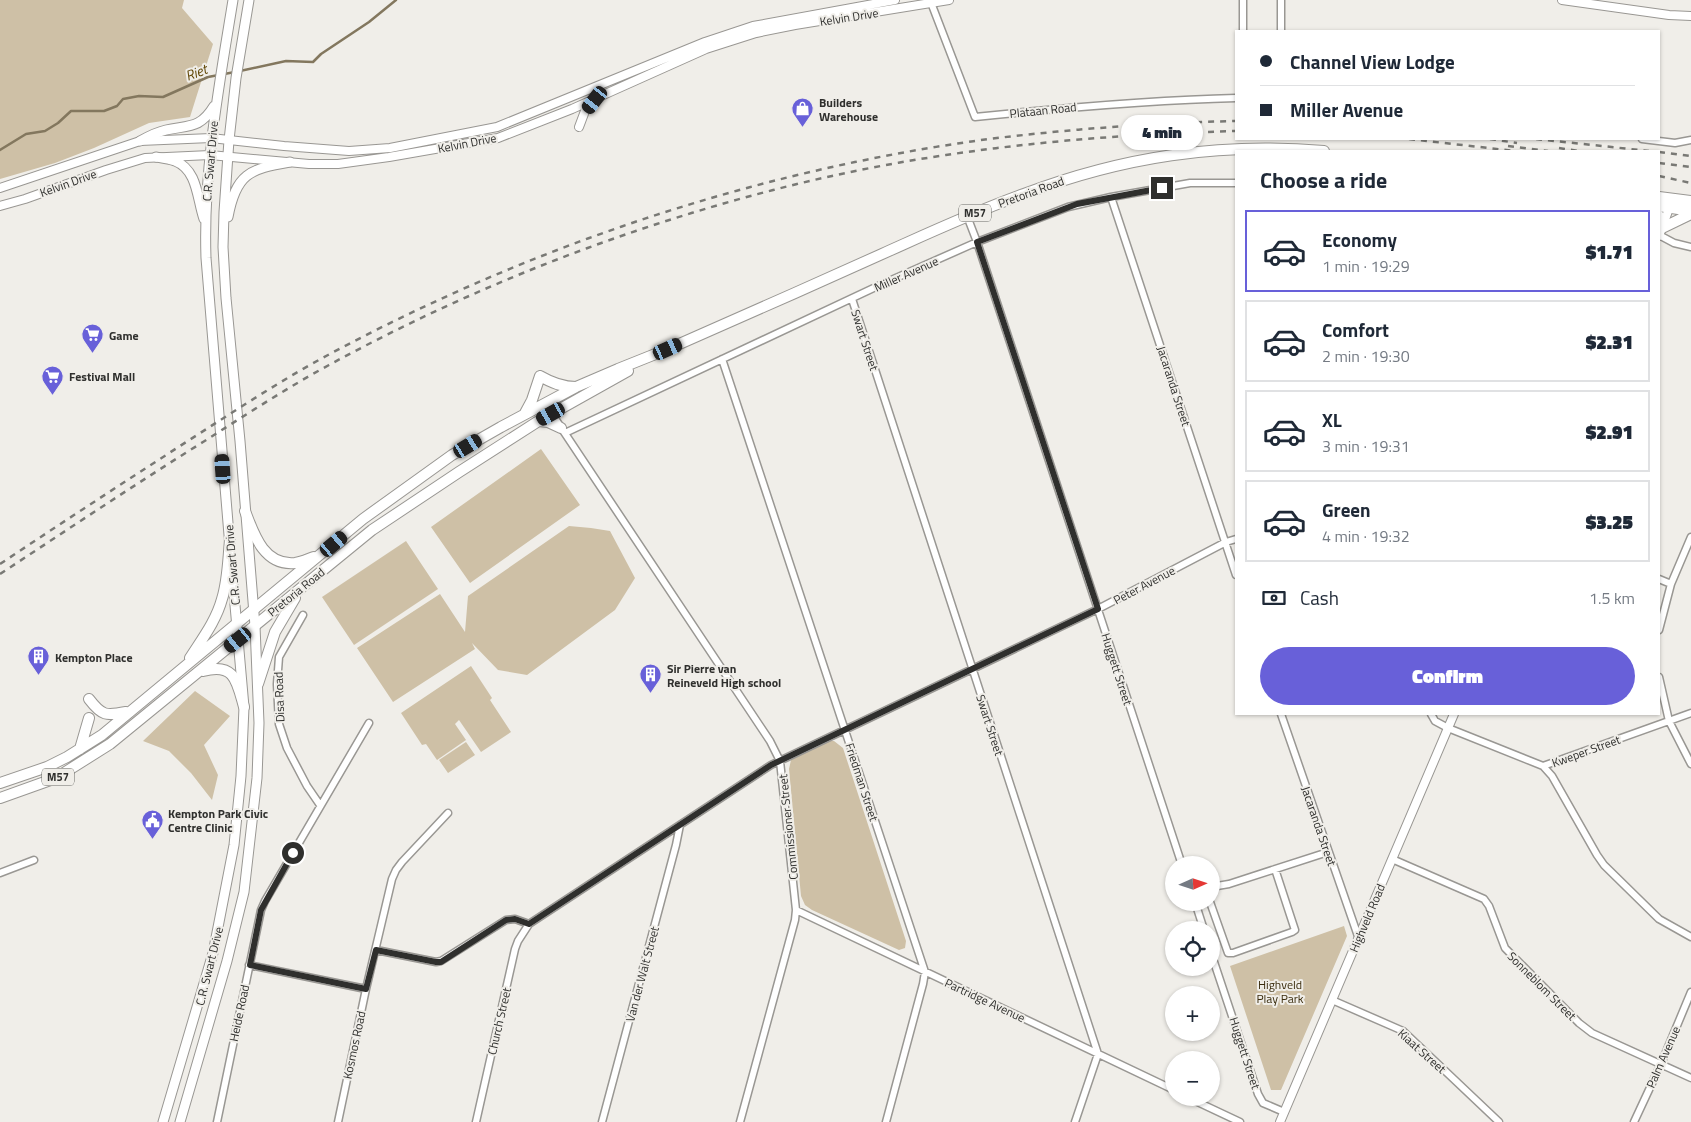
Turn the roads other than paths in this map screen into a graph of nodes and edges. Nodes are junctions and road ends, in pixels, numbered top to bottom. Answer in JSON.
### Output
{"nodes":[{"id":1,"x":233,"y":0,"type":"edge"},
{"id":2,"x":248,"y":0,"type":"edge"},
{"id":3,"x":895,"y":0,"type":"edge"},
{"id":4,"x":949,"y":0,"type":"edge"},
{"id":5,"x":1243,"y":0,"type":"edge"},
{"id":6,"x":1281,"y":0,"type":"edge"},
{"id":7,"x":1562,"y":0,"type":"edge"},
{"id":8,"x":931,"y":2,"type":"edge"},
{"id":9,"x":1691,"y":16,"type":"edge"},
{"id":10,"x":1243,"y":30,"type":"edge"},
{"id":11,"x":1281,"y":30,"type":"edge"},
{"id":12,"x":1235,"y":98,"type":"edge"},
{"id":13,"x":595,"y":100,"type":"junction"},
{"id":14,"x":216,"y":103,"type":"junction"},
{"id":15,"x":579,"y":127,"type":"dead end"},
{"id":16,"x":211,"y":138,"type":"junction"},
{"id":17,"x":229,"y":140,"type":"junction"},
{"id":18,"x":1650,"y":140,"type":"edge"},
{"id":19,"x":1691,"y":140,"type":"edge"},
{"id":20,"x":140,"y":141,"type":"junction"},
{"id":21,"x":1306,"y":150,"type":"edge"},
{"id":22,"x":210,"y":155,"type":"junction"},
{"id":23,"x":228,"y":156,"type":"junction"},
{"id":24,"x":156,"y":157,"type":"junction"},
{"id":25,"x":290,"y":162,"type":"junction"},
{"id":26,"x":1235,"y":183,"type":"edge"},
{"id":27,"x":0,"y":188,"type":"edge"},
{"id":28,"x":1111,"y":196,"type":"junction"},
{"id":29,"x":1660,"y":198,"type":"edge"},
{"id":30,"x":1691,"y":201,"type":"edge"},
{"id":31,"x":1671,"y":204,"type":"junction"},
{"id":32,"x":0,"y":206,"type":"edge"},
{"id":33,"x":1660,"y":206,"type":"edge"},
{"id":34,"x":1691,"y":213,"type":"edge"},
{"id":35,"x":967,"y":216,"type":"junction"},
{"id":36,"x":205,"y":224,"type":"junction"},
{"id":37,"x":1660,"y":229,"type":"edge"},
{"id":38,"x":977,"y":242,"type":"junction"},
{"id":39,"x":223,"y":247,"type":"junction"},
{"id":40,"x":1691,"y":247,"type":"edge"},
{"id":41,"x":852,"y":299,"type":"junction"},
{"id":42,"x":648,"y":358,"type":"junction"},
{"id":43,"x":722,"y":359,"type":"junction"},
{"id":44,"x":576,"y":388,"type":"junction"},
{"id":45,"x":546,"y":403,"type":"junction"},
{"id":46,"x":524,"y":414,"type":"junction"},
{"id":47,"x":551,"y":414,"type":"junction"},
{"id":48,"x":539,"y":421,"type":"junction"},
{"id":49,"x":563,"y":430,"type":"junction"},
{"id":50,"x":245,"y":511,"type":"junction"},
{"id":51,"x":1691,"y":538,"type":"edge"},
{"id":52,"x":1235,"y":539,"type":"edge"},
{"id":53,"x":230,"y":540,"type":"junction"},
{"id":54,"x":1226,"y":542,"type":"junction"},
{"id":55,"x":319,"y":556,"type":"junction"},
{"id":56,"x":1235,"y":572,"type":"edge"},
{"id":57,"x":1660,"y":579,"type":"edge"},
{"id":58,"x":1671,"y":584,"type":"junction"},
{"id":59,"x":300,"y":591,"type":"junction"},
{"id":60,"x":253,"y":609,"type":"junction"},
{"id":61,"x":1098,"y":609,"type":"junction"},
{"id":62,"x":303,"y":615,"type":"dead end"},
{"id":63,"x":237,"y":623,"type":"junction"},
{"id":64,"x":255,"y":626,"type":"junction"},
{"id":65,"x":1660,"y":626,"type":"edge"},
{"id":66,"x":238,"y":640,"type":"junction"},
{"id":67,"x":182,"y":669,"type":"junction"},
{"id":68,"x":972,"y":670,"type":"junction"},
{"id":69,"x":199,"y":672,"type":"junction"},
{"id":70,"x":1660,"y":681,"type":"edge"},
{"id":71,"x":258,"y":684,"type":"junction"},
{"id":72,"x":90,"y":699,"type":"dead end"},
{"id":73,"x":244,"y":708,"type":"junction"},
{"id":74,"x":128,"y":712,"type":"junction"},
{"id":75,"x":1691,"y":713,"type":"edge"},
{"id":76,"x":1280,"y":715,"type":"edge"},
{"id":77,"x":1432,"y":715,"type":"edge"},
{"id":78,"x":1454,"y":715,"type":"edge"},
{"id":79,"x":89,"y":718,"type":"dead end"},
{"id":80,"x":1669,"y":721,"type":"junction"},
{"id":81,"x":369,"y":723,"type":"dead end"},
{"id":82,"x":1448,"y":728,"type":"junction"},
{"id":83,"x":844,"y":729,"type":"junction"},
{"id":84,"x":80,"y":749,"type":"junction"},
{"id":85,"x":780,"y":761,"type":"junction"},
{"id":86,"x":1691,"y":764,"type":"edge"},
{"id":87,"x":1543,"y":766,"type":"junction"},
{"id":88,"x":0,"y":782,"type":"edge"},
{"id":89,"x":0,"y":798,"type":"edge"},
{"id":90,"x":320,"y":805,"type":"junction"},
{"id":91,"x":448,"y":812,"type":"dead end"},
{"id":92,"x":680,"y":825,"type":"junction"},
{"id":93,"x":1328,"y":852,"type":"junction"},
{"id":94,"x":1179,"y":856,"type":"edge"},
{"id":95,"x":34,"y":860,"type":"dead end"},
{"id":96,"x":1392,"y":860,"type":"junction"},
{"id":97,"x":1275,"y":869,"type":"junction"},
{"id":98,"x":0,"y":873,"type":"edge"},
{"id":99,"x":1220,"y":886,"type":"edge"},
{"id":100,"x":796,"y":910,"type":"junction"},
{"id":101,"x":1213,"y":911,"type":"edge"},
{"id":102,"x":529,"y":924,"type":"junction"},
{"id":103,"x":1691,"y":937,"type":"edge"},
{"id":104,"x":1359,"y":939,"type":"junction"},
{"id":105,"x":376,"y":950,"type":"junction"},
{"id":106,"x":250,"y":965,"type":"junction"},
{"id":107,"x":925,"y":972,"type":"junction"},
{"id":108,"x":1219,"y":976,"type":"edge"},
{"id":109,"x":366,"y":989,"type":"junction"},
{"id":110,"x":1691,"y":992,"type":"edge"},
{"id":111,"x":1332,"y":1000,"type":"junction"},
{"id":112,"x":1098,"y":1054,"type":"junction"},
{"id":113,"x":1661,"y":1064,"type":"junction"},
{"id":114,"x":1691,"y":1078,"type":"edge"},
{"id":115,"x":1165,"y":1086,"type":"edge"},
{"id":116,"x":1206,"y":1106,"type":"edge"},
{"id":117,"x":1284,"y":1112,"type":"junction"},
{"id":118,"x":163,"y":1122,"type":"edge"},
{"id":119,"x":180,"y":1122,"type":"edge"},
{"id":120,"x":217,"y":1122,"type":"edge"},
{"id":121,"x":338,"y":1122,"type":"edge"},
{"id":122,"x":476,"y":1122,"type":"edge"},
{"id":123,"x":602,"y":1122,"type":"edge"},
{"id":124,"x":740,"y":1122,"type":"edge"},
{"id":125,"x":886,"y":1122,"type":"edge"},
{"id":126,"x":1075,"y":1122,"type":"edge"},
{"id":127,"x":1240,"y":1122,"type":"edge"},
{"id":128,"x":1280,"y":1122,"type":"edge"},
{"id":129,"x":1499,"y":1122,"type":"edge"},
{"id":130,"x":1634,"y":1122,"type":"edge"}],
"edges":[{"from":1,"to":14,"type":"main road","name":"C.R. Swart Drive"},
{"from":2,"to":17,"type":"main road","name":"C.R. Swart Drive"},
{"from":3,"to":17,"type":"street","name":"Kelvin Drive"},
{"from":4,"to":8,"type":"street","name":"Kelvin Drive"},
{"from":5,"to":10,"type":"street"},
{"from":6,"to":11,"type":"street"},
{"from":7,"to":9,"type":"street"},
{"from":8,"to":12,"type":"street","name":"Plataan Road"},
{"from":8,"to":13,"type":"street","name":"Kelvin Drive"},
{"from":13,"to":15,"type":"street"},
{"from":13,"to":25,"type":"street","name":"Kelvin Drive"},
{"from":14,"to":16,"type":"main road","name":"C.R. Swart Drive"},
{"from":14,"to":20,"type":"main road"},
{"from":16,"to":17,"type":"street","name":"Kelvin Drive"},
{"from":16,"to":20,"type":"street","name":"Kelvin Drive"},
{"from":16,"to":22,"type":"main road","name":"C.R. Swart Drive"},
{"from":17,"to":23,"type":"main road","name":"C.R. Swart Drive"},
{"from":18,"to":19,"type":"street"},
{"from":20,"to":27,"type":"street","name":"Kelvin Drive"},
{"from":21,"to":35,"type":"main road","name":"Pretoria Road","number":"M57"},
{"from":22,"to":23,"type":"street","name":"Kelvin Drive"},
{"from":22,"to":24,"type":"street","name":"Kelvin Drive"},
{"from":22,"to":36,"type":"main road","name":"C.R. Swart Drive"},
{"from":23,"to":25,"type":"street","name":"Kelvin Drive"},
{"from":23,"to":39,"type":"main road","name":"C.R. Swart Drive"},
{"from":24,"to":32,"type":"street","name":"Kelvin Drive"},
{"from":24,"to":36,"type":"main road"},
{"from":25,"to":39,"type":"main road"},
{"from":26,"to":28,"type":"street","name":"Miller Avenue","number":"M57"},
{"from":28,"to":38,"type":"street","name":"Miller Avenue","number":"M57"},
{"from":28,"to":54,"type":"street","name":"Jacaranda Street"},
{"from":29,"to":31,"type":"main road"},
{"from":30,"to":31,"type":"main road"},
{"from":31,"to":33,"type":"main road"},
{"from":31,"to":34,"type":"main road"},
{"from":31,"to":37,"type":"street"},
{"from":34,"to":37,"type":"main road"},
{"from":35,"to":38,"type":"street","name":"Huggett Street"},
{"from":35,"to":42,"type":"main road","name":"Pretoria Road","number":"M57"},
{"from":36,"to":53,"type":"main road","name":"C.R. Swart Drive"},
{"from":37,"to":40,"type":"street"},
{"from":38,"to":41,"type":"street","name":"Miller Avenue","number":"M57"},
{"from":38,"to":61,"type":"street","name":"Huggett Street"},
{"from":39,"to":50,"type":"main road","name":"C.R. Swart Drive"},
{"from":41,"to":43,"type":"street","name":"Miller Avenue","number":"M57"},
{"from":41,"to":68,"type":"street","name":"Swart Street"},
{"from":42,"to":44,"type":"main road","name":"Pretoria Road","number":"M57"},
{"from":42,"to":47,"type":"main road","name":"Pretoria Road","number":"M57"},
{"from":43,"to":49,"type":"street","name":"Miller Avenue","number":"M57"},
{"from":43,"to":83,"type":"street","name":"Friedman Street"},
{"from":44,"to":45,"type":"main road","name":"Pretoria Road","number":"M57"},
{"from":44,"to":46,"type":"main road"},
{"from":45,"to":46,"type":"main road","name":"Pretoria Road","number":"M57"},
{"from":45,"to":47,"type":"street","name":"Commissioner Street"},
{"from":46,"to":55,"type":"main road","name":"Pretoria Road","number":"M57"},
{"from":47,"to":48,"type":"main road","name":"Pretoria Road","number":"M57"},
{"from":47,"to":49,"type":"street","name":"Commissioner Street"},
{"from":48,"to":49,"type":"main road"},
{"from":48,"to":59,"type":"main road","name":"Pretoria Road","number":"M57"},
{"from":49,"to":85,"type":"street","name":"Commissioner Street"},
{"from":50,"to":55,"type":"main road"},
{"from":50,"to":60,"type":"main road","name":"C.R. Swart Drive"},
{"from":51,"to":58,"type":"street"},
{"from":52,"to":54,"type":"street","name":"Peter Avenue"},
{"from":53,"to":63,"type":"main road","name":"C.R. Swart Drive"},
{"from":53,"to":67,"type":"main road"},
{"from":54,"to":56,"type":"street","name":"Jacaranda Street"},
{"from":54,"to":61,"type":"street","name":"Peter Avenue"},
{"from":55,"to":60,"type":"main road","name":"Pretoria Road","number":"M57"},
{"from":57,"to":58,"type":"street"},
{"from":58,"to":65,"type":"street"},
{"from":59,"to":64,"type":"main road","name":"Pretoria Road","number":"M57"},
{"from":59,"to":71,"type":"main road"},
{"from":60,"to":63,"type":"main road","name":"Pretoria Road","number":"M57"},
{"from":60,"to":64,"type":"main road","name":"C.R. Swart Drive"},
{"from":61,"to":68,"type":"street","name":"Peter Avenue"},
{"from":61,"to":94,"type":"street","name":"Huggett Street"},
{"from":62,"to":90,"type":"street","name":"Disa Road"},
{"from":63,"to":66,"type":"main road","name":"C.R. Swart Drive"},
{"from":63,"to":67,"type":"main road","name":"Pretoria Road","number":"M57"},
{"from":64,"to":66,"type":"main road","name":"Pretoria Road","number":"M57"},
{"from":64,"to":71,"type":"main road","name":"C.R. Swart Drive"},
{"from":66,"to":69,"type":"main road","name":"Pretoria Road","number":"M57"},
{"from":66,"to":73,"type":"main road","name":"C.R. Swart Drive"},
{"from":67,"to":74,"type":"main road","name":"Pretoria Road","number":"M57"},
{"from":68,"to":83,"type":"street","name":"Peter Avenue"},
{"from":68,"to":112,"type":"street","name":"Swart Street"},
{"from":69,"to":73,"type":"main road"},
{"from":69,"to":89,"type":"main road","name":"Pretoria Road","number":"M57"},
{"from":70,"to":80,"type":"street"},
{"from":71,"to":119,"type":"main road","name":"C.R. Swart Drive"},
{"from":72,"to":74,"type":"main road"},
{"from":73,"to":118,"type":"main road","name":"C.R. Swart Drive"},
{"from":74,"to":84,"type":"main road","name":"Pretoria Road","number":"M57"},
{"from":75,"to":80,"type":"street","name":"Kweper Street"},
{"from":76,"to":93,"type":"street","name":"Jacaranda Street"},
{"from":77,"to":82,"type":"street","name":"Kweper Street"},
{"from":78,"to":82,"type":"street","name":"Highveld Road"},
{"from":79,"to":84,"type":"main road"},
{"from":80,"to":86,"type":"street"},
{"from":80,"to":87,"type":"street","name":"Kweper Street"},
{"from":81,"to":90,"type":"street","name":"Heide Road"},
{"from":82,"to":87,"type":"street","name":"Kweper Street"},
{"from":82,"to":96,"type":"street","name":"Highveld Road"},
{"from":83,"to":85,"type":"street","name":"Peter Avenue"},
{"from":83,"to":107,"type":"street","name":"Friedman Street"},
{"from":84,"to":88,"type":"main road","name":"Pretoria Road","number":"M57"},
{"from":85,"to":92,"type":"street","name":"Peter Avenue"},
{"from":85,"to":100,"type":"street","name":"Commissioner Street"},
{"from":87,"to":103,"type":"street"},
{"from":90,"to":106,"type":"street","name":"Heide Road"},
{"from":91,"to":105,"type":"street","name":"Kosmos Road"},
{"from":92,"to":102,"type":"street","name":"Peter Avenue"},
{"from":92,"to":123,"type":"street","name":"Van der Walt Street"},
{"from":93,"to":97,"type":"street"},
{"from":93,"to":104,"type":"street","name":"Jacaranda Street"},
{"from":95,"to":98,"type":"street"},
{"from":96,"to":104,"type":"street","name":"Highveld Road"},
{"from":96,"to":113,"type":"street","name":"Sonneblom Street"},
{"from":97,"to":99,"type":"street"},
{"from":97,"to":101,"type":"street"},
{"from":100,"to":107,"type":"street","name":"Partridge Avenue"},
{"from":100,"to":124,"type":"street","name":"Commissioner Street"},
{"from":102,"to":105,"type":"street"},
{"from":102,"to":122,"type":"street","name":"Church Street"},
{"from":104,"to":111,"type":"street","name":"Highveld Road"},
{"from":105,"to":109,"type":"street","name":"Kosmos Road"},
{"from":106,"to":109,"type":"street"},
{"from":106,"to":120,"type":"street","name":"Heide Road"},
{"from":107,"to":112,"type":"street","name":"Partridge Avenue"},
{"from":107,"to":125,"type":"street"},
{"from":108,"to":117,"type":"street","name":"Huggett Street"},
{"from":109,"to":121,"type":"street","name":"Kosmos Road"},
{"from":110,"to":113,"type":"street","name":"Palm Avenue"},
{"from":111,"to":117,"type":"street","name":"Highveld Road"},
{"from":111,"to":129,"type":"street","name":"Kiaat Street"},
{"from":112,"to":115,"type":"street","name":"Partridge Avenue"},
{"from":112,"to":126,"type":"street"},
{"from":113,"to":114,"type":"street","name":"Sonneblom Street"},
{"from":113,"to":130,"type":"street","name":"Palm Avenue"},
{"from":116,"to":127,"type":"street"},
{"from":117,"to":128,"type":"street","name":"Highveld Road"}]}
